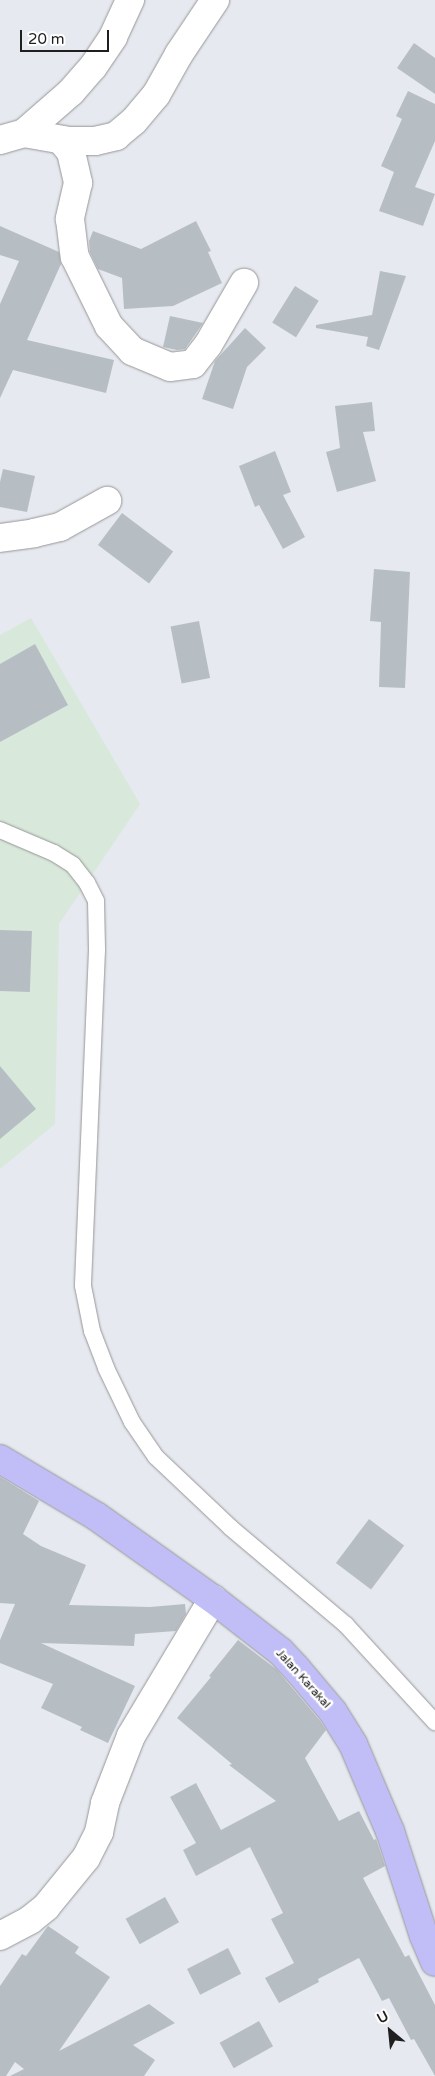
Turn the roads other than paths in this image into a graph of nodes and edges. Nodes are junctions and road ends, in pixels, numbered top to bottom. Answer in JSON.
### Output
{"nodes":[{"id":1,"x":130,"y":0,"type":"edge"},
{"id":2,"x":215,"y":0,"type":"edge"},
{"id":3,"x":12,"y":137,"type":"edge"},
{"id":4,"x":61,"y":140,"type":"junction"},
{"id":5,"x":244,"y":283,"type":"dead end"},
{"id":6,"x":107,"y":501,"type":"dead end"},
{"id":7,"x":0,"y":538,"type":"edge"},
{"id":8,"x":0,"y":830,"type":"edge"},
{"id":9,"x":0,"y":1460,"type":"edge"},
{"id":10,"x":213,"y":1599,"type":"junction"},
{"id":11,"x":435,"y":1722,"type":"edge"},
{"id":12,"x":0,"y":1936,"type":"edge"},
{"id":13,"x":435,"y":1962,"type":"edge"}],
"edges":[{"from":1,"to":3,"type":"street"},
{"from":2,"to":4,"type":"street"},
{"from":3,"to":4,"type":"street"},
{"from":4,"to":5,"type":"street"},
{"from":6,"to":7,"type":"street"},
{"from":8,"to":11,"type":"lane"},
{"from":9,"to":10,"type":"main road","name":"Jalan Karakal"},
{"from":10,"to":12,"type":"street"},
{"from":10,"to":13,"type":"main road","name":"Jalan Karakal"}]}
